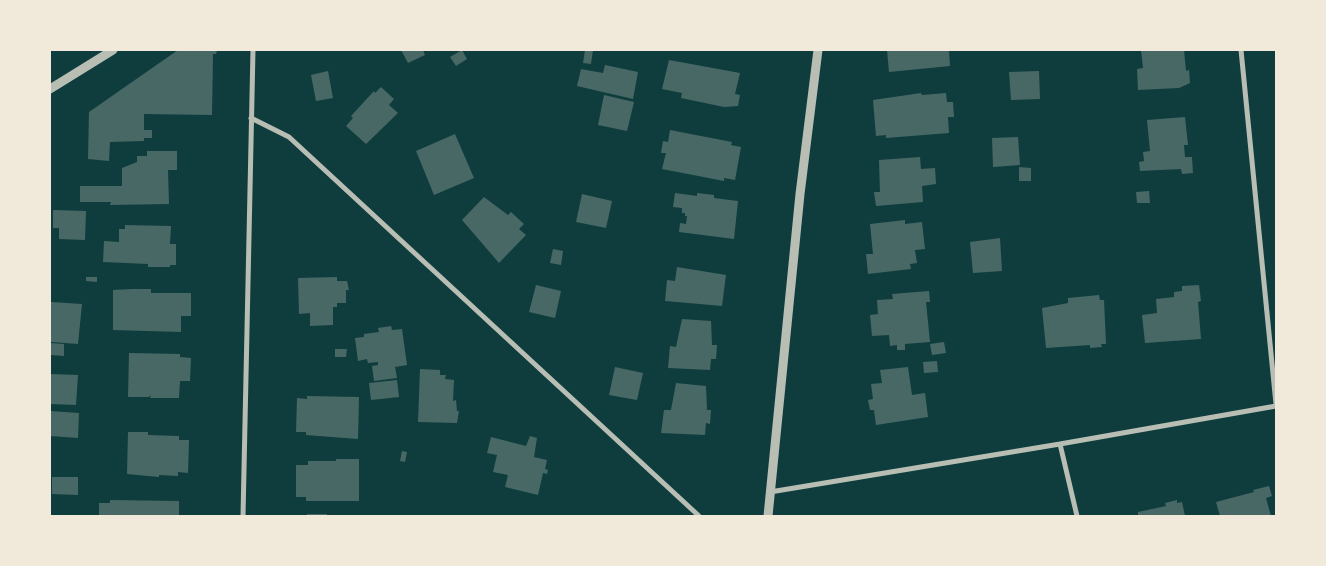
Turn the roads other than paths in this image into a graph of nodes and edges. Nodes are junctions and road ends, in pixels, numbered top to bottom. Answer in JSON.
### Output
{"nodes":[{"id":1,"x":113,"y":50,"type":"edge"},
{"id":2,"x":253,"y":50,"type":"edge"},
{"id":3,"x":818,"y":50,"type":"edge"},
{"id":4,"x":1242,"y":50,"type":"edge"},
{"id":5,"x":50,"y":90,"type":"edge"},
{"id":6,"x":251,"y":118,"type":"junction"},
{"id":7,"x":1276,"y":405,"type":"edge"},
{"id":8,"x":1060,"y":444,"type":"junction"},
{"id":9,"x":770,"y":492,"type":"junction"},
{"id":10,"x":243,"y":516,"type":"edge"},
{"id":11,"x":699,"y":516,"type":"edge"},
{"id":12,"x":768,"y":516,"type":"edge"},
{"id":13,"x":1077,"y":516,"type":"edge"}],
"edges":[{"from":1,"to":5,"type":"street"},
{"from":2,"to":6,"type":"street"},
{"from":3,"to":9,"type":"street"},
{"from":4,"to":7,"type":"street"},
{"from":6,"to":10,"type":"street"},
{"from":6,"to":11,"type":"street"},
{"from":7,"to":8,"type":"street"},
{"from":8,"to":9,"type":"street"},
{"from":8,"to":13,"type":"street"},
{"from":9,"to":12,"type":"street"}]}
